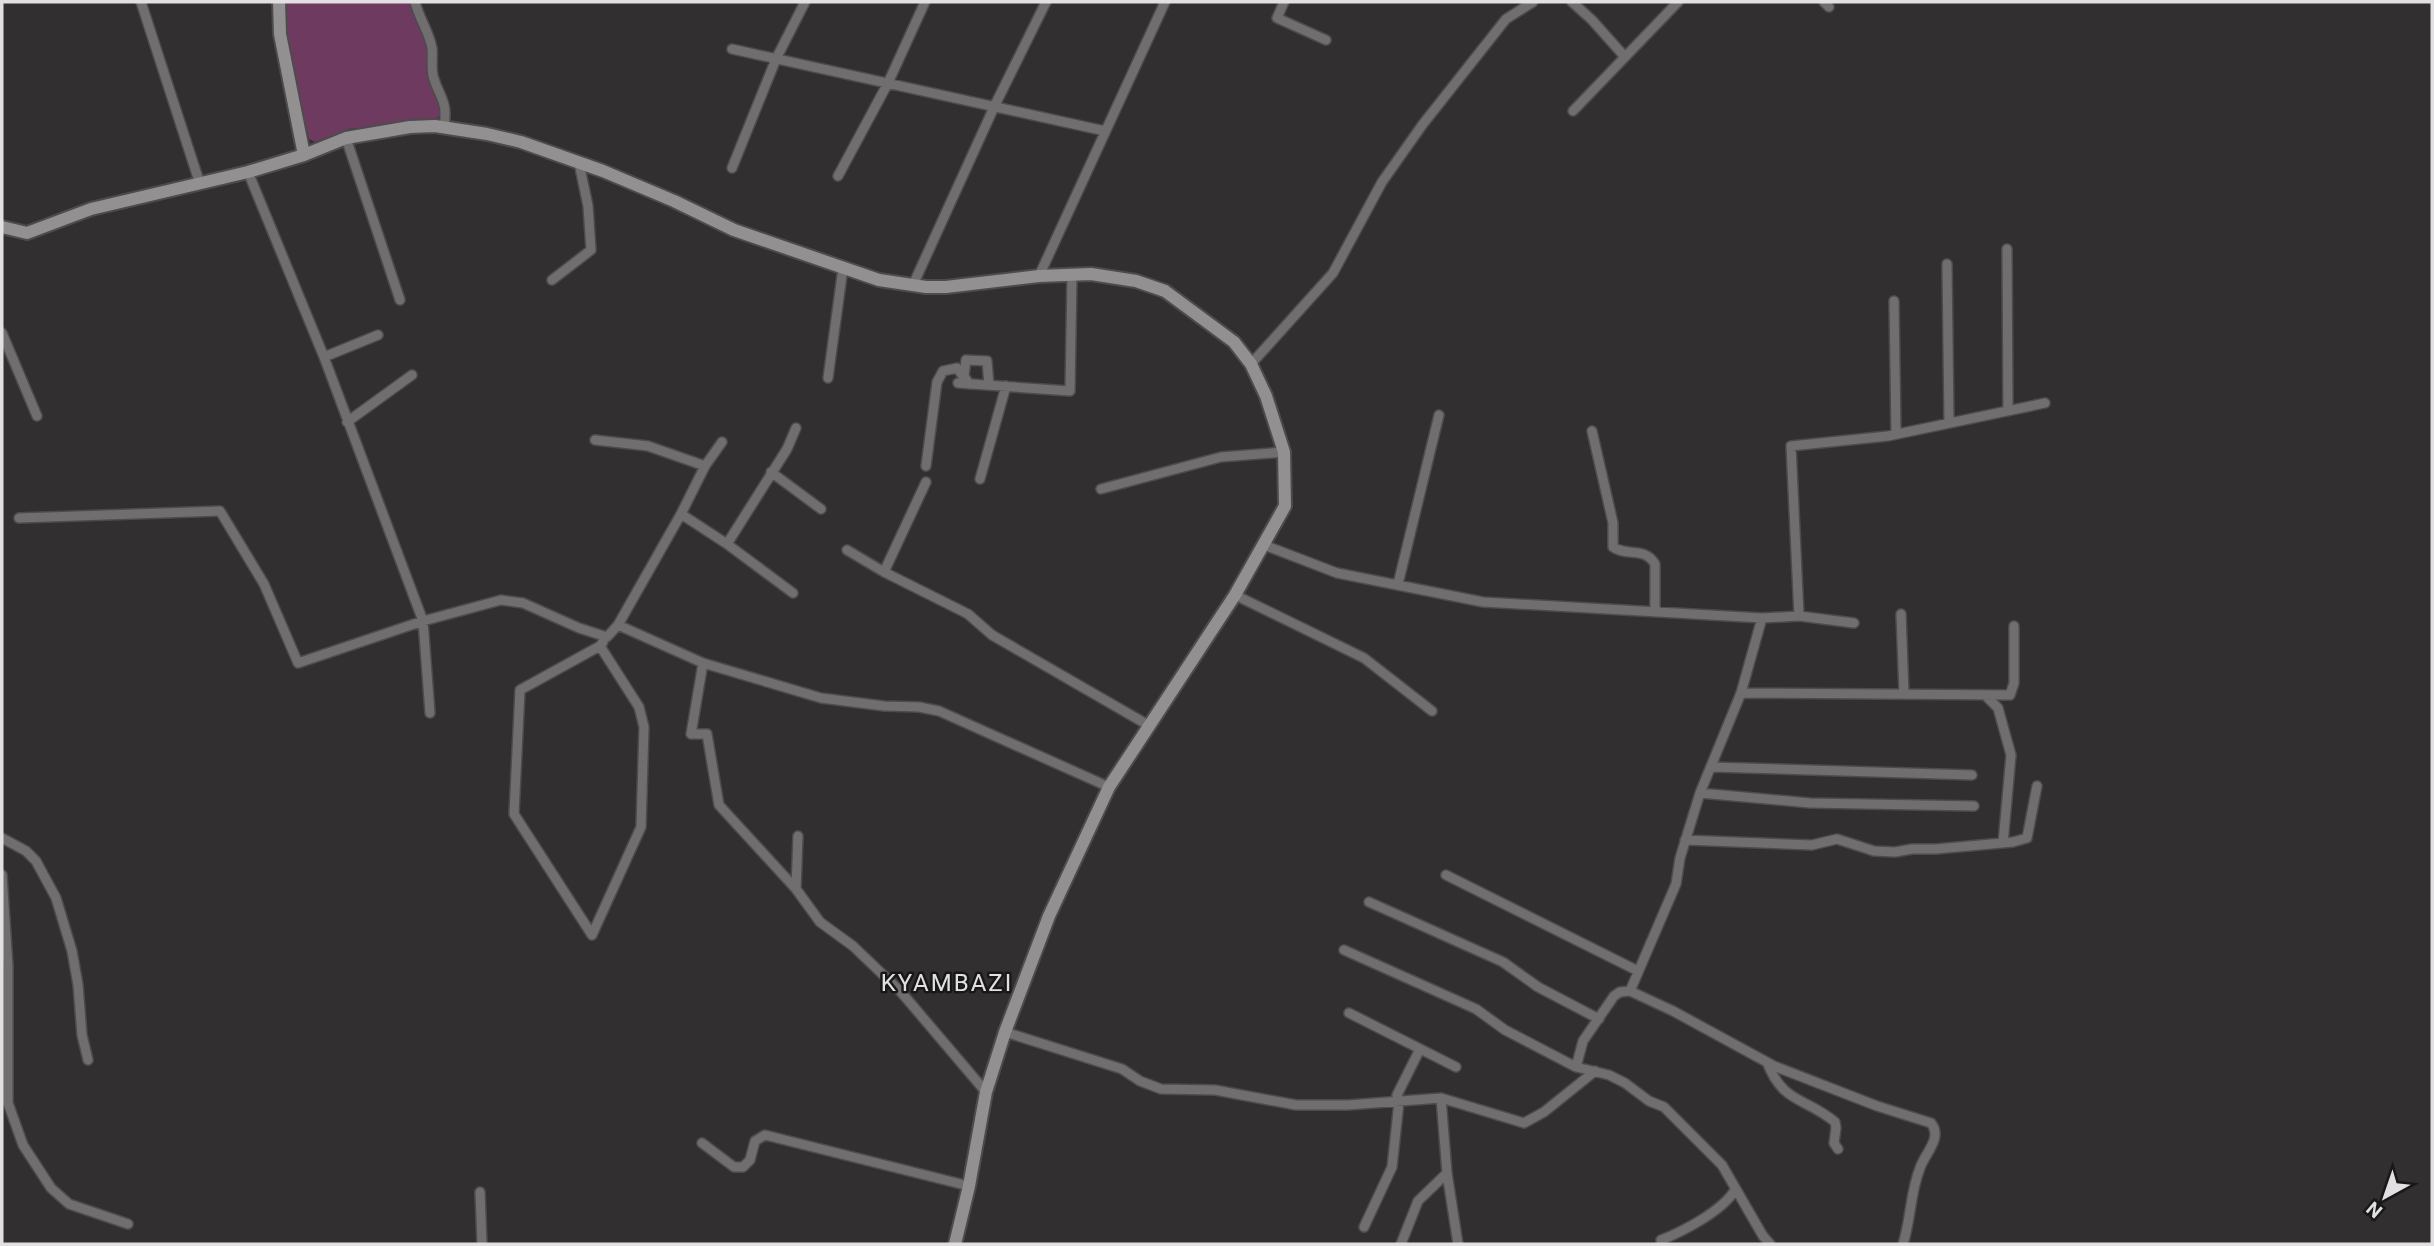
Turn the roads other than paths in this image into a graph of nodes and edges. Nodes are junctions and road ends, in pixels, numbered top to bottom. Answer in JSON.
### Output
{"nodes":[{"id":1,"x":141,"y":2,"type":"edge"},
{"id":2,"x":279,"y":2,"type":"edge"},
{"id":3,"x":415,"y":2,"type":"edge"},
{"id":4,"x":805,"y":2,"type":"edge"},
{"id":5,"x":925,"y":2,"type":"edge"},
{"id":6,"x":1046,"y":2,"type":"edge"},
{"id":7,"x":1166,"y":2,"type":"edge"},
{"id":8,"x":1284,"y":2,"type":"edge"},
{"id":9,"x":1533,"y":2,"type":"edge"},
{"id":10,"x":1572,"y":2,"type":"edge"},
{"id":11,"x":1678,"y":2,"type":"edge"},
{"id":12,"x":1326,"y":40,"type":"dead end"},
{"id":13,"x":732,"y":49,"type":"dead end"},
{"id":14,"x":1625,"y":57,"type":"junction"},
{"id":15,"x":776,"y":59,"type":"junction"},
{"id":16,"x":888,"y":83,"type":"junction"},
{"id":17,"x":995,"y":105,"type":"junction"},
{"id":18,"x":1573,"y":111,"type":"dead end"},
{"id":19,"x":444,"y":128,"type":"junction"},
{"id":20,"x":1105,"y":131,"type":"junction"},
{"id":21,"x":346,"y":138,"type":"junction"},
{"id":22,"x":304,"y":155,"type":"junction"},
{"id":23,"x":579,"y":163,"type":"junction"},
{"id":24,"x":732,"y":168,"type":"dead end"},
{"id":25,"x":248,"y":172,"type":"junction"},
{"id":26,"x":838,"y":176,"type":"dead end"},
{"id":27,"x":200,"y":184,"type":"junction"},
{"id":28,"x":2,"y":227,"type":"edge"},
{"id":29,"x":2007,"y":249,"type":"dead end"},
{"id":30,"x":1947,"y":264,"type":"dead end"},
{"id":31,"x":843,"y":268,"type":"junction"},
{"id":32,"x":1072,"y":275,"type":"junction"},
{"id":33,"x":1039,"y":276,"type":"junction"},
{"id":34,"x":552,"y":280,"type":"dead end"},
{"id":35,"x":913,"y":285,"type":"junction"},
{"id":36,"x":400,"y":300,"type":"dead end"},
{"id":37,"x":1894,"y":301,"type":"dead end"},
{"id":38,"x":2,"y":333,"type":"edge"},
{"id":39,"x":378,"y":335,"type":"dead end"},
{"id":40,"x":324,"y":357,"type":"junction"},
{"id":41,"x":1251,"y":364,"type":"junction"},
{"id":42,"x":412,"y":375,"type":"dead end"},
{"id":43,"x":828,"y":377,"type":"dead end"},
{"id":44,"x":958,"y":383,"type":"dead end"},
{"id":45,"x":969,"y":384,"type":"junction"},
{"id":46,"x":989,"y":385,"type":"junction"},
{"id":47,"x":1006,"y":386,"type":"junction"},
{"id":48,"x":2045,"y":403,"type":"dead end"},
{"id":49,"x":2008,"y":411,"type":"junction"},
{"id":50,"x":1439,"y":415,"type":"dead end"},
{"id":51,"x":37,"y":416,"type":"dead end"},
{"id":52,"x":346,"y":422,"type":"junction"},
{"id":53,"x":1949,"y":423,"type":"junction"},
{"id":54,"x":796,"y":428,"type":"dead end"},
{"id":55,"x":1592,"y":431,"type":"dead end"},
{"id":56,"x":1896,"y":434,"type":"junction"},
{"id":57,"x":595,"y":440,"type":"dead end"},
{"id":58,"x":722,"y":442,"type":"dead end"},
{"id":59,"x":1284,"y":452,"type":"junction"},
{"id":60,"x":705,"y":466,"type":"junction"},
{"id":61,"x":926,"y":466,"type":"dead end"},
{"id":62,"x":772,"y":471,"type":"junction"},
{"id":63,"x":979,"y":479,"type":"dead end"},
{"id":64,"x":926,"y":482,"type":"dead end"},
{"id":65,"x":1101,"y":489,"type":"dead end"},
{"id":66,"x":821,"y":509,"type":"dead end"},
{"id":67,"x":681,"y":514,"type":"junction"},
{"id":68,"x":19,"y":518,"type":"dead end"},
{"id":69,"x":727,"y":544,"type":"junction"},
{"id":70,"x":1264,"y":545,"type":"junction"},
{"id":71,"x":848,"y":550,"type":"dead end"},
{"id":72,"x":884,"y":572,"type":"junction"},
{"id":73,"x":1398,"y":584,"type":"junction"},
{"id":74,"x":793,"y":593,"type":"dead end"},
{"id":75,"x":1235,"y":595,"type":"junction"},
{"id":76,"x":1655,"y":612,"type":"junction"},
{"id":77,"x":1901,"y":614,"type":"dead end"},
{"id":78,"x":1799,"y":616,"type":"junction"},
{"id":79,"x":1762,"y":618,"type":"junction"},
{"id":80,"x":423,"y":621,"type":"junction"},
{"id":81,"x":1854,"y":623,"type":"dead end"},
{"id":82,"x":618,"y":625,"type":"junction"},
{"id":83,"x":2014,"y":625,"type":"dead end"},
{"id":84,"x":607,"y":637,"type":"junction"},
{"id":85,"x":600,"y":646,"type":"junction"},
{"id":86,"x":703,"y":663,"type":"junction"},
{"id":87,"x":1741,"y":692,"type":"junction"},
{"id":88,"x":1904,"y":694,"type":"junction"},
{"id":89,"x":1985,"y":695,"type":"junction"},
{"id":90,"x":1432,"y":711,"type":"dead end"},
{"id":91,"x":430,"y":713,"type":"dead end"},
{"id":92,"x":1148,"y":725,"type":"junction"},
{"id":93,"x":1711,"y":767,"type":"junction"},
{"id":94,"x":1972,"y":775,"type":"dead end"},
{"id":95,"x":2037,"y":786,"type":"dead end"},
{"id":96,"x":1110,"y":787,"type":"junction"},
{"id":97,"x":1700,"y":793,"type":"junction"},
{"id":98,"x":1975,"y":806,"type":"dead end"},
{"id":99,"x":798,"y":836,"type":"dead end"},
{"id":100,"x":2,"y":838,"type":"edge"},
{"id":101,"x":1685,"y":840,"type":"junction"},
{"id":102,"x":2003,"y":843,"type":"junction"},
{"id":103,"x":2,"y":875,"type":"edge"},
{"id":104,"x":1446,"y":875,"type":"dead end"},
{"id":105,"x":796,"y":889,"type":"junction"},
{"id":106,"x":1369,"y":902,"type":"dead end"},
{"id":107,"x":1344,"y":950,"type":"dead end"},
{"id":108,"x":1638,"y":971,"type":"junction"},
{"id":109,"x":1630,"y":991,"type":"junction"},
{"id":110,"x":1349,"y":1013,"type":"dead end"},
{"id":111,"x":1599,"y":1019,"type":"junction"},
{"id":112,"x":1005,"y":1032,"type":"junction"},
{"id":113,"x":1420,"y":1049,"type":"junction"},
{"id":114,"x":88,"y":1060,"type":"dead end"},
{"id":115,"x":1767,"y":1062,"type":"junction"},
{"id":116,"x":1456,"y":1067,"type":"dead end"},
{"id":117,"x":1576,"y":1067,"type":"junction"},
{"id":118,"x":1595,"y":1071,"type":"junction"},
{"id":119,"x":985,"y":1091,"type":"junction"},
{"id":120,"x":1441,"y":1098,"type":"junction"},
{"id":121,"x":1399,"y":1102,"type":"junction"},
{"id":122,"x":702,"y":1143,"type":"dead end"},
{"id":123,"x":1838,"y":1149,"type":"dead end"},
{"id":124,"x":1447,"y":1173,"type":"junction"},
{"id":125,"x":969,"y":1186,"type":"junction"},
{"id":126,"x":1735,"y":1189,"type":"junction"},
{"id":127,"x":480,"y":1192,"type":"dead end"},
{"id":128,"x":128,"y":1224,"type":"dead end"},
{"id":129,"x":1364,"y":1227,"type":"dead end"},
{"id":130,"x":1661,"y":1240,"type":"dead end"},
{"id":131,"x":482,"y":1244,"type":"edge"},
{"id":132,"x":955,"y":1244,"type":"edge"},
{"id":133,"x":1401,"y":1244,"type":"edge"},
{"id":134,"x":1458,"y":1244,"type":"edge"},
{"id":135,"x":1770,"y":1244,"type":"edge"},
{"id":136,"x":1903,"y":1244,"type":"edge"}],
"edges":[{"from":1,"to":27,"type":"street"},
{"from":2,"to":22,"type":"street"},
{"from":3,"to":19,"type":"street"},
{"from":4,"to":15,"type":"street"},
{"from":5,"to":16,"type":"street"},
{"from":6,"to":17,"type":"street"},
{"from":7,"to":20,"type":"street"},
{"from":8,"to":12,"type":"street"},
{"from":9,"to":41,"type":"street"},
{"from":10,"to":14,"type":"street"},
{"from":11,"to":14,"type":"street"},
{"from":13,"to":15,"type":"street"},
{"from":14,"to":18,"type":"street"},
{"from":15,"to":16,"type":"street"},
{"from":15,"to":24,"type":"street"},
{"from":16,"to":17,"type":"street"},
{"from":16,"to":26,"type":"street"},
{"from":17,"to":20,"type":"street"},
{"from":17,"to":35,"type":"street"},
{"from":19,"to":21,"type":"street"},
{"from":19,"to":23,"type":"street"},
{"from":20,"to":33,"type":"street"},
{"from":21,"to":22,"type":"street"},
{"from":21,"to":36,"type":"street"},
{"from":22,"to":25,"type":"street"},
{"from":23,"to":31,"type":"street"},
{"from":23,"to":34,"type":"street"},
{"from":25,"to":27,"type":"street"},
{"from":25,"to":40,"type":"street"},
{"from":27,"to":28,"type":"street"},
{"from":29,"to":49,"type":"street"},
{"from":30,"to":53,"type":"street"},
{"from":31,"to":35,"type":"street"},
{"from":31,"to":43,"type":"street"},
{"from":32,"to":33,"type":"street"},
{"from":32,"to":41,"type":"street"},
{"from":32,"to":47,"type":"street"},
{"from":33,"to":35,"type":"street"},
{"from":37,"to":56,"type":"street"},
{"from":38,"to":51,"type":"street"},
{"from":39,"to":40,"type":"street"},
{"from":40,"to":52,"type":"street"},
{"from":41,"to":59,"type":"street"},
{"from":42,"to":52,"type":"street"},
{"from":44,"to":45,"type":"street"},
{"from":45,"to":46,"type":"street"},
{"from":45,"to":46,"type":"street"},
{"from":45,"to":61,"type":"street"},
{"from":46,"to":47,"type":"street"},
{"from":47,"to":63,"type":"street"},
{"from":48,"to":49,"type":"street"},
{"from":49,"to":53,"type":"street"},
{"from":50,"to":73,"type":"street"},
{"from":52,"to":80,"type":"street"},
{"from":53,"to":56,"type":"street"},
{"from":54,"to":62,"type":"street"},
{"from":55,"to":76,"type":"street"},
{"from":56,"to":78,"type":"street"},
{"from":57,"to":60,"type":"street"},
{"from":58,"to":60,"type":"street"},
{"from":59,"to":65,"type":"street"},
{"from":59,"to":70,"type":"street"},
{"from":60,"to":67,"type":"street"},
{"from":62,"to":66,"type":"street"},
{"from":62,"to":69,"type":"street"},
{"from":64,"to":72,"type":"street"},
{"from":67,"to":69,"type":"street"},
{"from":67,"to":82,"type":"street"},
{"from":68,"to":80,"type":"street"},
{"from":69,"to":74,"type":"street"},
{"from":70,"to":73,"type":"street"},
{"from":70,"to":75,"type":"street"},
{"from":71,"to":72,"type":"street"},
{"from":72,"to":92,"type":"street"},
{"from":73,"to":76,"type":"street"},
{"from":75,"to":90,"type":"street"},
{"from":75,"to":92,"type":"street"},
{"from":76,"to":79,"type":"street"},
{"from":77,"to":88,"type":"street"},
{"from":78,"to":79,"type":"street"},
{"from":78,"to":81,"type":"street"},
{"from":79,"to":87,"type":"street"},
{"from":80,"to":84,"type":"street"},
{"from":80,"to":91,"type":"street"},
{"from":82,"to":84,"type":"street"},
{"from":82,"to":86,"type":"street"},
{"from":83,"to":89,"type":"street"},
{"from":84,"to":85,"type":"street"},
{"from":85,"to":85,"type":"street"},
{"from":86,"to":96,"type":"street"},
{"from":86,"to":105,"type":"street"},
{"from":87,"to":88,"type":"street"},
{"from":87,"to":93,"type":"street"},
{"from":88,"to":89,"type":"street"},
{"from":89,"to":102,"type":"street"},
{"from":92,"to":96,"type":"street"},
{"from":93,"to":94,"type":"street"},
{"from":93,"to":97,"type":"street"},
{"from":95,"to":102,"type":"street"},
{"from":96,"to":112,"type":"street"},
{"from":97,"to":98,"type":"street"},
{"from":97,"to":101,"type":"street"},
{"from":99,"to":105,"type":"street"},
{"from":100,"to":114,"type":"street"},
{"from":101,"to":102,"type":"street"},
{"from":101,"to":108,"type":"street"},
{"from":103,"to":128,"type":"street"},
{"from":104,"to":108,"type":"street"},
{"from":105,"to":119,"type":"street"},
{"from":106,"to":111,"type":"street"},
{"from":107,"to":117,"type":"street"},
{"from":108,"to":109,"type":"street"},
{"from":109,"to":111,"type":"street"},
{"from":109,"to":115,"type":"street"},
{"from":110,"to":113,"type":"street"},
{"from":111,"to":117,"type":"street"},
{"from":112,"to":119,"type":"street"},
{"from":112,"to":121,"type":"street"},
{"from":113,"to":116,"type":"street"},
{"from":113,"to":121,"type":"street"},
{"from":115,"to":123,"type":"street"},
{"from":115,"to":136,"type":"street"},
{"from":117,"to":118,"type":"street"},
{"from":118,"to":120,"type":"street"},
{"from":118,"to":126,"type":"street"},
{"from":119,"to":125,"type":"street"},
{"from":120,"to":121,"type":"street"},
{"from":120,"to":124,"type":"street"},
{"from":121,"to":129,"type":"street"},
{"from":122,"to":125,"type":"street"},
{"from":124,"to":133,"type":"street"},
{"from":124,"to":134,"type":"street"},
{"from":125,"to":132,"type":"street"},
{"from":126,"to":130,"type":"street"},
{"from":126,"to":135,"type":"street"},
{"from":127,"to":131,"type":"street"}]}
